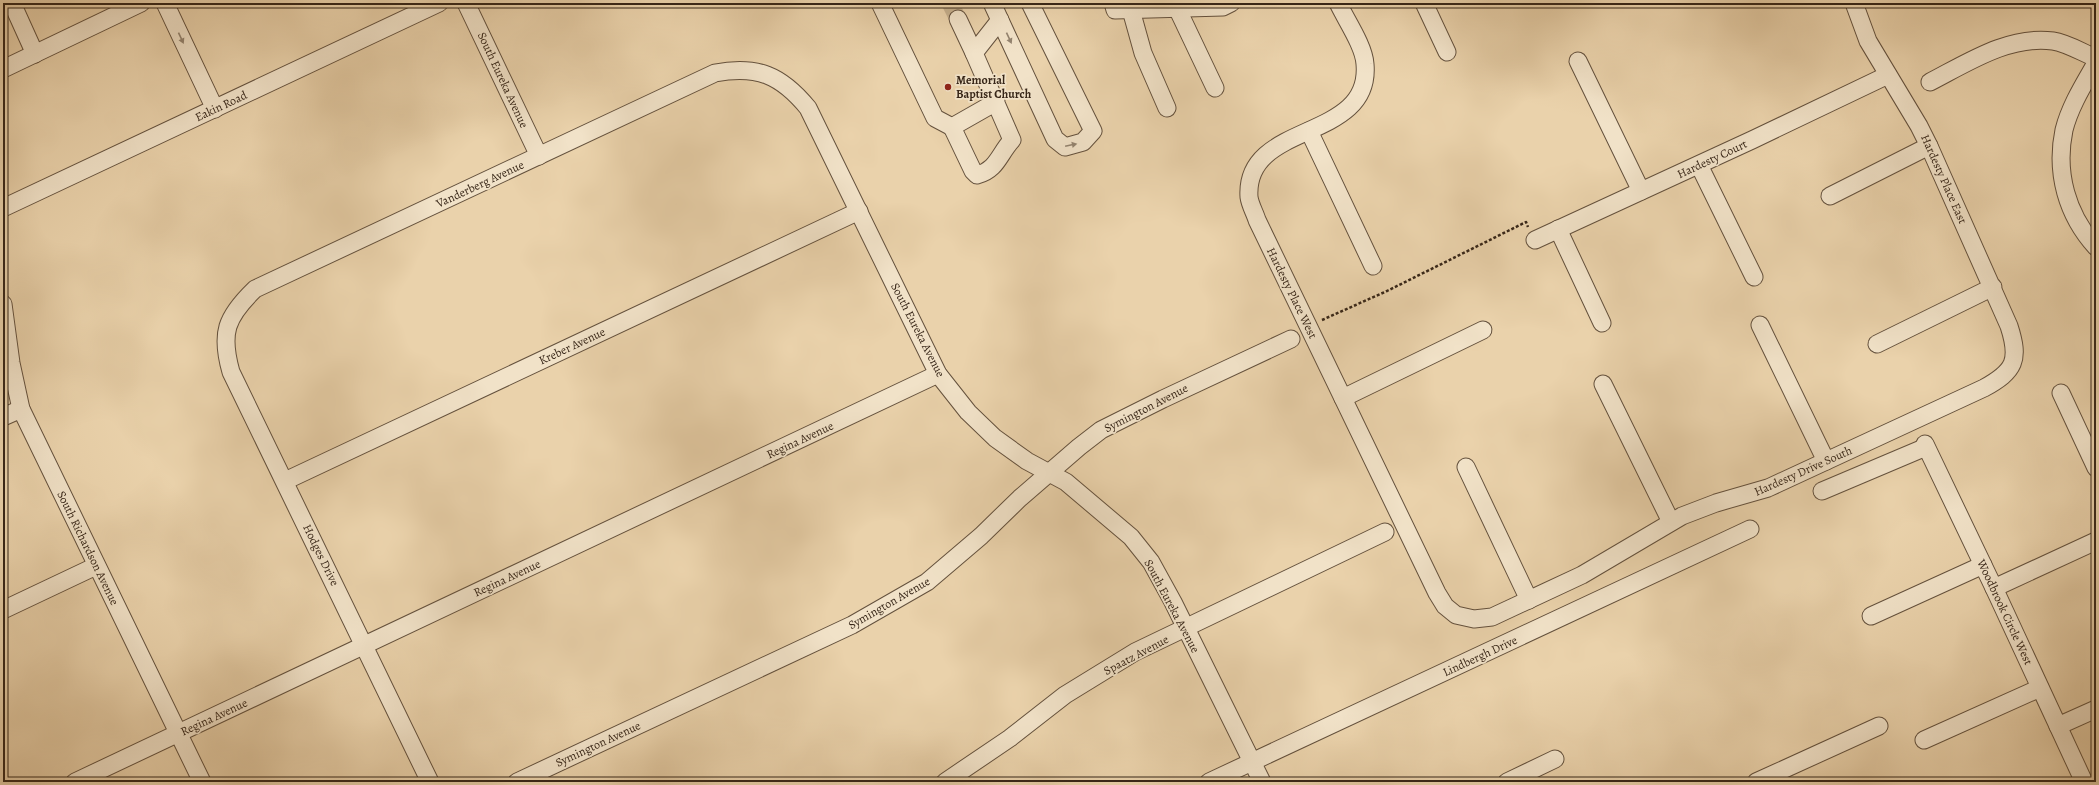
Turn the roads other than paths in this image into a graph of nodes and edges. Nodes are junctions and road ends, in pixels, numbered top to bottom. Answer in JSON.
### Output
{"nodes":[{"id":1,"x":12,"y":3,"type":"edge"},
{"id":2,"x":141,"y":3,"type":"edge"},
{"id":3,"x":164,"y":3,"type":"edge"},
{"id":4,"x":439,"y":3,"type":"edge"},
{"id":5,"x":466,"y":3,"type":"edge"},
{"id":6,"x":880,"y":3,"type":"edge"},
{"id":7,"x":992,"y":3,"type":"edge"},
{"id":8,"x":1030,"y":3,"type":"edge"},
{"id":9,"x":1113,"y":3,"type":"edge"},
{"id":10,"x":1231,"y":3,"type":"edge"},
{"id":11,"x":1338,"y":3,"type":"edge"},
{"id":12,"x":1424,"y":3,"type":"edge"},
{"id":13,"x":1854,"y":3,"type":"edge"},
{"id":14,"x":1177,"y":8,"type":"junction"},
{"id":15,"x":1131,"y":10,"type":"junction"},
{"id":16,"x":958,"y":19,"type":"tunnel mouth"},
{"id":17,"x":1000,"y":20,"type":"junction"},
{"id":18,"x":1447,"y":52,"type":"dead end"},
{"id":19,"x":974,"y":53,"type":"junction"},
{"id":20,"x":36,"y":54,"type":"junction"},
{"id":21,"x":2096,"y":58,"type":"edge"},
{"id":22,"x":1578,"y":61,"type":"dead end"},
{"id":23,"x":2096,"y":63,"type":"edge"},
{"id":24,"x":3,"y":69,"type":"edge"},
{"id":25,"x":750,"y":70,"type":"joint"},
{"id":26,"x":1888,"y":75,"type":"junction"},
{"id":27,"x":1930,"y":82,"type":"dead end"},
{"id":28,"x":1215,"y":88,"type":"dead end"},
{"id":29,"x":996,"y":102,"type":"junction"},
{"id":30,"x":1167,"y":108,"type":"dead end"},
{"id":31,"x":215,"y":109,"type":"junction"},
{"id":32,"x":952,"y":127,"type":"junction"},
{"id":33,"x":1309,"y":131,"type":"junction"},
{"id":34,"x":1929,"y":146,"type":"junction"},
{"id":35,"x":539,"y":156,"type":"junction"},
{"id":36,"x":1699,"y":165,"type":"junction"},
{"id":37,"x":1641,"y":191,"type":"junction"},
{"id":38,"x":1830,"y":196,"type":"dead end"},
{"id":39,"x":3,"y":208,"type":"edge"},
{"id":40,"x":859,"y":211,"type":"junction"},
{"id":41,"x":1558,"y":230,"type":"junction"},
{"id":42,"x":1535,"y":240,"type":"road end"},
{"id":43,"x":2096,"y":247,"type":"edge"},
{"id":44,"x":1374,"y":266,"type":"dead end"},
{"id":45,"x":1754,"y":278,"type":"dead end"},
{"id":46,"x":1993,"y":287,"type":"junction"},
{"id":47,"x":3,"y":304,"type":"edge"},
{"id":48,"x":1602,"y":324,"type":"dead end"},
{"id":49,"x":228,"y":326,"type":"joint"},
{"id":50,"x":1760,"y":326,"type":"dead end"},
{"id":51,"x":1482,"y":330,"type":"dead end"},
{"id":52,"x":1291,"y":339,"type":"dead end"},
{"id":53,"x":1877,"y":344,"type":"dead end"},
{"id":54,"x":2012,"y":362,"type":"joint"},
{"id":55,"x":938,"y":374,"type":"junction"},
{"id":56,"x":1603,"y":384,"type":"dead end"},
{"id":57,"x":2060,"y":393,"type":"dead end"},
{"id":58,"x":1343,"y":398,"type":"junction"},
{"id":59,"x":21,"y":409,"type":"junction"},
{"id":60,"x":3,"y":418,"type":"edge"},
{"id":61,"x":1826,"y":461,"type":"junction"},
{"id":62,"x":1466,"y":467,"type":"dead end"},
{"id":63,"x":2096,"y":468,"type":"edge"},
{"id":64,"x":1049,"y":473,"type":"junction"},
{"id":65,"x":285,"y":481,"type":"junction"},
{"id":66,"x":1822,"y":491,"type":"dead end"},
{"id":67,"x":1672,"y":522,"type":"junction"},
{"id":68,"x":1750,"y":529,"type":"dead end"},
{"id":69,"x":1385,"y":532,"type":"dead end"},
{"id":70,"x":2096,"y":541,"type":"edge"},
{"id":71,"x":1983,"y":565,"type":"junction"},
{"id":72,"x":96,"y":566,"type":"junction"},
{"id":73,"x":1994,"y":588,"type":"junction"},
{"id":74,"x":1529,"y":600,"type":"junction"},
{"id":75,"x":3,"y":610,"type":"edge"},
{"id":76,"x":1456,"y":615,"type":"joint"},
{"id":77,"x":1871,"y":616,"type":"dead end"},
{"id":78,"x":1186,"y":628,"type":"junction"},
{"id":79,"x":364,"y":645,"type":"junction"},
{"id":80,"x":2040,"y":688,"type":"junction"},
{"id":81,"x":2096,"y":709,"type":"edge"},
{"id":82,"x":1879,"y":726,"type":"dead end"},
{"id":83,"x":2058,"y":726,"type":"junction"},
{"id":84,"x":179,"y":733,"type":"junction"},
{"id":85,"x":1924,"y":740,"type":"dead end"},
{"id":86,"x":1555,"y":760,"type":"dead end"},
{"id":87,"x":1251,"y":762,"type":"junction"},
{"id":88,"x":75,"y":782,"type":"edge"},
{"id":89,"x":202,"y":782,"type":"edge"},
{"id":90,"x":430,"y":782,"type":"edge"},
{"id":91,"x":517,"y":782,"type":"edge"},
{"id":92,"x":945,"y":782,"type":"edge"},
{"id":93,"x":1209,"y":782,"type":"edge"},
{"id":94,"x":1262,"y":782,"type":"edge"},
{"id":95,"x":1507,"y":782,"type":"edge"},
{"id":96,"x":1756,"y":782,"type":"edge"},
{"id":97,"x":2084,"y":782,"type":"edge"}],
"edges":[{"from":1,"to":20,"type":"street"},
{"from":2,"to":20,"type":"street"},
{"from":3,"to":31,"type":"street","one_way":true},
{"from":4,"to":31,"type":"street","name":"Eakin Road"},
{"from":5,"to":35,"type":"street","name":"South Eureka Avenue"},
{"from":6,"to":32,"type":"street"},
{"from":7,"to":17,"type":"street"},
{"from":17,"to":8,"type":"street","one_way":true},
{"from":9,"to":15,"type":"street"},
{"from":10,"to":14,"type":"street"},
{"from":11,"to":33,"type":"street","name":"Hardesty Place West"},
{"from":12,"to":18,"type":"street"},
{"from":13,"to":26,"type":"street","name":"Hardesty Place East"},
{"from":14,"to":15,"type":"street"},
{"from":14,"to":28,"type":"street"},
{"from":15,"to":30,"type":"street"},
{"from":16,"to":19,"type":"street"},
{"from":17,"to":19,"type":"street"},
{"from":19,"to":29,"type":"street"},
{"from":20,"to":24,"type":"street"},
{"from":21,"to":27,"type":"street"},
{"from":22,"to":37,"type":"street"},
{"from":23,"to":43,"type":"street"},
{"from":25,"to":35,"type":"street","name":"Vanderberg Avenue"},
{"from":25,"to":40,"type":"street","name":"South Eureka Avenue"},
{"from":26,"to":34,"type":"street","name":"Hardesty Place East"},
{"from":26,"to":36,"type":"street","name":"Hardesty Court"},
{"from":29,"to":32,"type":"street"},
{"from":29,"to":32,"type":"street"},
{"from":31,"to":39,"type":"street","name":"Eakin Road"},
{"from":33,"to":44,"type":"street"},
{"from":33,"to":58,"type":"street","name":"Hardesty Place West"},
{"from":34,"to":38,"type":"street"},
{"from":34,"to":46,"type":"street","name":"Hardesty Place East"},
{"from":35,"to":49,"type":"street","name":"Vanderberg Avenue"},
{"from":36,"to":37,"type":"street","name":"Hardesty Court"},
{"from":36,"to":45,"type":"street"},
{"from":37,"to":41,"type":"street","name":"Hardesty Court"},
{"from":40,"to":55,"type":"street","name":"South Eureka Avenue"},
{"from":40,"to":65,"type":"street","name":"Kreber Avenue"},
{"from":41,"to":42,"type":"street","name":"Hardesty Court"},
{"from":41,"to":48,"type":"street"},
{"from":46,"to":53,"type":"street"},
{"from":46,"to":54,"type":"street","name":"Hardesty Place East"},
{"from":47,"to":59,"type":"street","name":"South Richardson Avenue"},
{"from":49,"to":65,"type":"street","name":"Hodges Drive"},
{"from":50,"to":61,"type":"street"},
{"from":51,"to":58,"type":"street"},
{"from":52,"to":64,"type":"street","name":"Symington Avenue"},
{"from":54,"to":61,"type":"street","name":"Hardesty Drive South"},
{"from":55,"to":64,"type":"street","name":"South Eureka Avenue"},
{"from":55,"to":79,"type":"street","name":"Regina Avenue"},
{"from":56,"to":67,"type":"street"},
{"from":57,"to":63,"type":"street"},
{"from":58,"to":76,"type":"street","name":"Hardesty Place West"},
{"from":59,"to":60,"type":"street"},
{"from":59,"to":72,"type":"street","name":"South Richardson Avenue"},
{"from":61,"to":67,"type":"street","name":"Hardesty Drive South"},
{"from":62,"to":74,"type":"street"},
{"from":64,"to":78,"type":"street","name":"South Eureka Avenue"},
{"from":64,"to":91,"type":"street","name":"Symington Avenue"},
{"from":65,"to":79,"type":"street","name":"Hodges Drive"},
{"from":66,"to":71,"type":"street","name":"Woodbrook Circle West"},
{"from":67,"to":74,"type":"street","name":"Hardesty Drive South"},
{"from":68,"to":87,"type":"street","name":"Lindbergh Drive"},
{"from":69,"to":78,"type":"street","name":"Spaatz Avenue"},
{"from":70,"to":73,"type":"street"},
{"from":71,"to":73,"type":"street","name":"Woodbrook Circle West"},
{"from":71,"to":77,"type":"street"},
{"from":72,"to":75,"type":"street"},
{"from":72,"to":84,"type":"street","name":"South Richardson Avenue"},
{"from":73,"to":80,"type":"street","name":"Woodbrook Circle West"},
{"from":74,"to":76,"type":"street","name":"Hardesty Drive South"},
{"from":78,"to":87,"type":"street","name":"South Eureka Avenue"},
{"from":78,"to":92,"type":"street","name":"Spaatz Avenue"},
{"from":79,"to":84,"type":"street","name":"Regina Avenue"},
{"from":79,"to":90,"type":"street","name":"Hodges Drive"},
{"from":80,"to":83,"type":"street","name":"Woodbrook Circle West"},
{"from":80,"to":85,"type":"street"},
{"from":81,"to":83,"type":"street"},
{"from":82,"to":96,"type":"street"},
{"from":83,"to":97,"type":"street","name":"Woodbrook Circle West"},
{"from":84,"to":88,"type":"street","name":"Regina Avenue"},
{"from":84,"to":89,"type":"street","name":"South Richardson Avenue"},
{"from":86,"to":95,"type":"street"},
{"from":87,"to":93,"type":"street","name":"Lindbergh Drive"},
{"from":87,"to":94,"type":"street","name":"South Eureka Avenue"}]}
